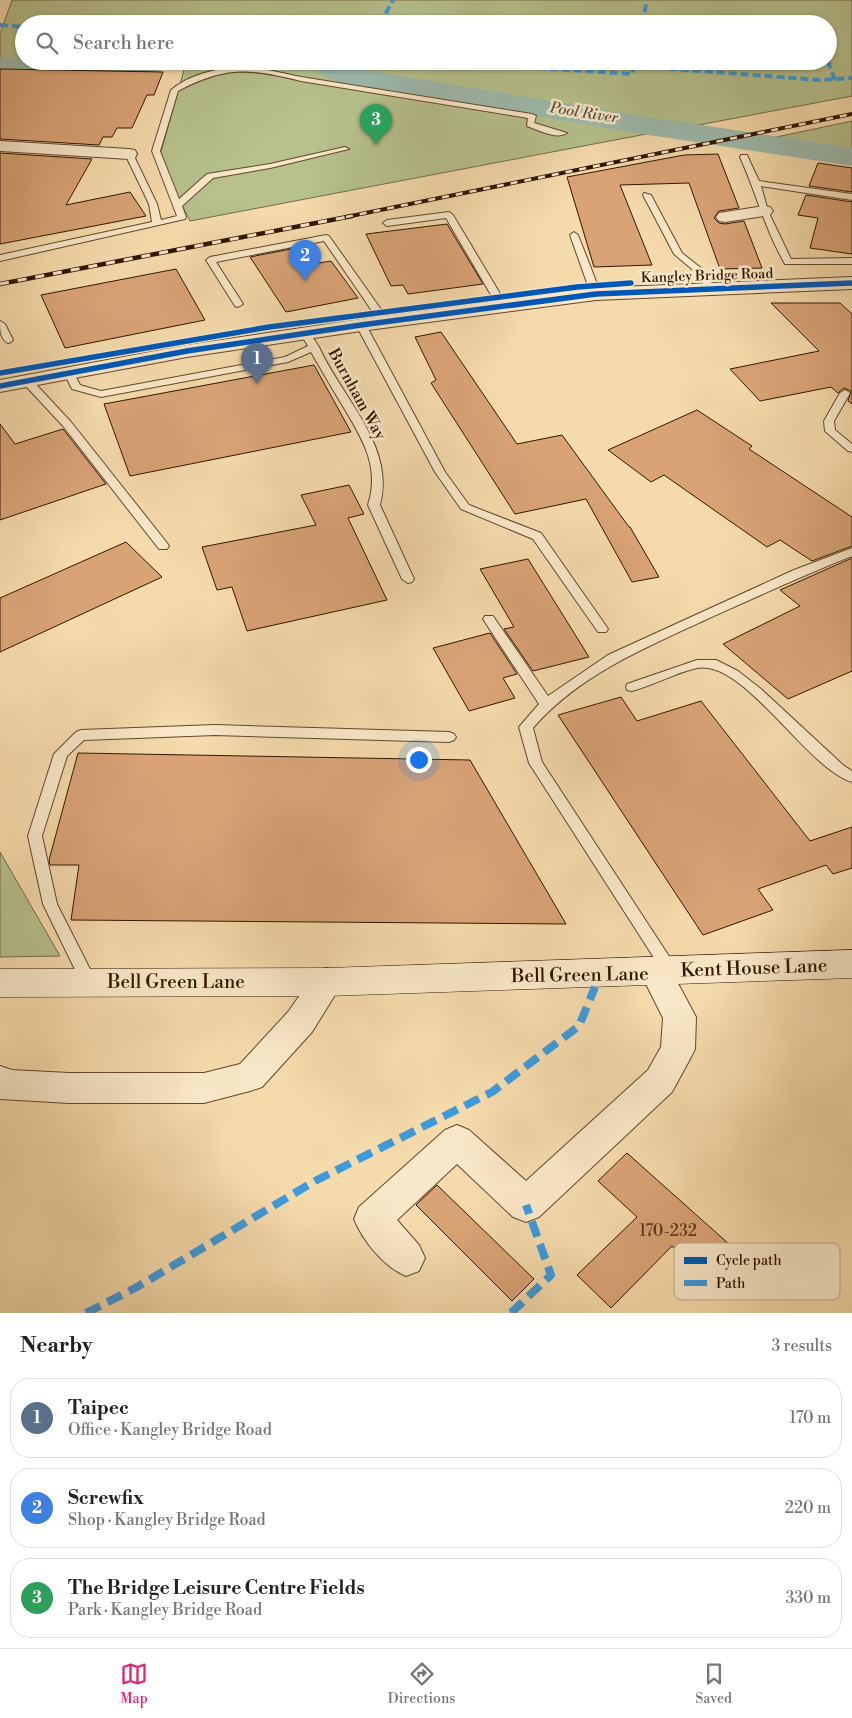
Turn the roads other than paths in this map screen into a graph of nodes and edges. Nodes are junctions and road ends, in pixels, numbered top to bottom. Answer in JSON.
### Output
{"nodes":[{"id":1,"x":563,"y":133,"type":"dead end"},
{"id":2,"x":0,"y":146,"type":"edge"},
{"id":3,"x":345,"y":149,"type":"dead end"},
{"id":4,"x":130,"y":154,"type":"joint"},
{"id":5,"x":744,"y":157,"type":"dead end"},
{"id":6,"x":756,"y":184,"type":"junction"},
{"id":7,"x":647,"y":195,"type":"dead end"},
{"id":8,"x":852,"y":197,"type":"edge"},
{"id":9,"x":178,"y":205,"type":"junction"},
{"id":10,"x":764,"y":212,"type":"junction"},
{"id":11,"x":725,"y":217,"type":"dead end"},
{"id":12,"x":387,"y":223,"type":"dead end"},
{"id":13,"x":157,"y":224,"type":"junction"},
{"id":14,"x":574,"y":235,"type":"dead end"},
{"id":15,"x":0,"y":258,"type":"edge"},
{"id":16,"x":852,"y":261,"type":"edge"},
{"id":17,"x":852,"y":283,"type":"edge"},
{"id":18,"x":709,"y":288,"type":"junction"},
{"id":19,"x":596,"y":294,"type":"junction"},
{"id":20,"x":238,"y":304,"type":"dead end"},
{"id":21,"x":503,"y":307,"type":"junction"},
{"id":22,"x":382,"y":322,"type":"junction"},
{"id":23,"x":0,"y":324,"type":"edge"},
{"id":24,"x":361,"y":325,"type":"junction"},
{"id":25,"x":8,"y":340,"type":"dead end"},
{"id":26,"x":310,"y":340,"type":"junction"},
{"id":27,"x":28,"y":381,"type":"junction"},
{"id":28,"x":0,"y":386,"type":"edge"},
{"id":29,"x":845,"y":393,"type":"dead end"},
{"id":30,"x":852,"y":449,"type":"edge"},
{"id":31,"x":163,"y":546,"type":"dead end"},
{"id":32,"x":852,"y":552,"type":"edge"},
{"id":33,"x":408,"y":579,"type":"dead end"},
{"id":34,"x":489,"y":619,"type":"dead end"},
{"id":35,"x":602,"y":629,"type":"dead end"},
{"id":36,"x":632,"y":687,"type":"dead end"},
{"id":37,"x":546,"y":704,"type":"junction"},
{"id":38,"x":449,"y":737,"type":"dead end"},
{"id":39,"x":852,"y":777,"type":"edge"},
{"id":40,"x":852,"y":964,"type":"edge"},
{"id":41,"x":664,"y":972,"type":"junction"},
{"id":42,"x":0,"y":982,"type":"edge"},
{"id":43,"x":326,"y":982,"type":"junction"},
{"id":44,"x":89,"y":983,"type":"junction"},
{"id":45,"x":0,"y":1081,"type":"edge"},
{"id":46,"x":406,"y":1258,"type":"dead end"}],
"edges":[{"from":1,"to":9,"type":"lane"},
{"from":2,"to":4,"type":"street"},
{"from":3,"to":9,"type":"lane"},
{"from":4,"to":13,"type":"lane"},
{"from":5,"to":6,"type":"lane"},
{"from":6,"to":8,"type":"lane"},
{"from":6,"to":10,"type":"lane"},
{"from":7,"to":18,"type":"lane"},
{"from":9,"to":13,"type":"lane"},
{"from":10,"to":11,"type":"street"},
{"from":10,"to":16,"type":"lane"},
{"from":12,"to":21,"type":"lane"},
{"from":13,"to":15,"type":"lane"},
{"from":14,"to":19,"type":"lane"},
{"from":17,"to":18,"type":"street","name":"Kangley Bridge Road"},
{"from":18,"to":19,"type":"street","name":"Kangley Bridge Road"},
{"from":19,"to":21,"type":"street","name":"Kangley Bridge Road"},
{"from":20,"to":22,"type":"lane"},
{"from":21,"to":22,"type":"street","name":"Kangley Bridge Road"},
{"from":22,"to":24,"type":"street","name":"Kangley Bridge Road"},
{"from":23,"to":25,"type":"lane"},
{"from":24,"to":26,"type":"street","name":"Kangley Bridge Road"},
{"from":24,"to":35,"type":"lane"},
{"from":26,"to":27,"type":"street","name":"Kangley Bridge Road"},
{"from":26,"to":33,"type":"lane","name":"Burnham Way"},
{"from":27,"to":28,"type":"street","name":"Kangley Bridge Road"},
{"from":27,"to":31,"type":"lane"},
{"from":29,"to":30,"type":"lane"},
{"from":32,"to":37,"type":"lane"},
{"from":34,"to":37,"type":"lane"},
{"from":36,"to":39,"type":"lane"},
{"from":37,"to":41,"type":"lane"},
{"from":38,"to":44,"type":"lane"},
{"from":40,"to":41,"type":"street","name":"Kent House Lane"},
{"from":41,"to":43,"type":"street","name":"Bell Green Lane"},
{"from":41,"to":46,"type":"street","name":"Bell Green Lane"},
{"from":42,"to":44,"type":"street","name":"Bell Green Lane"},
{"from":43,"to":44,"type":"street","name":"Bell Green Lane"},
{"from":43,"to":45,"type":"street"}]}
